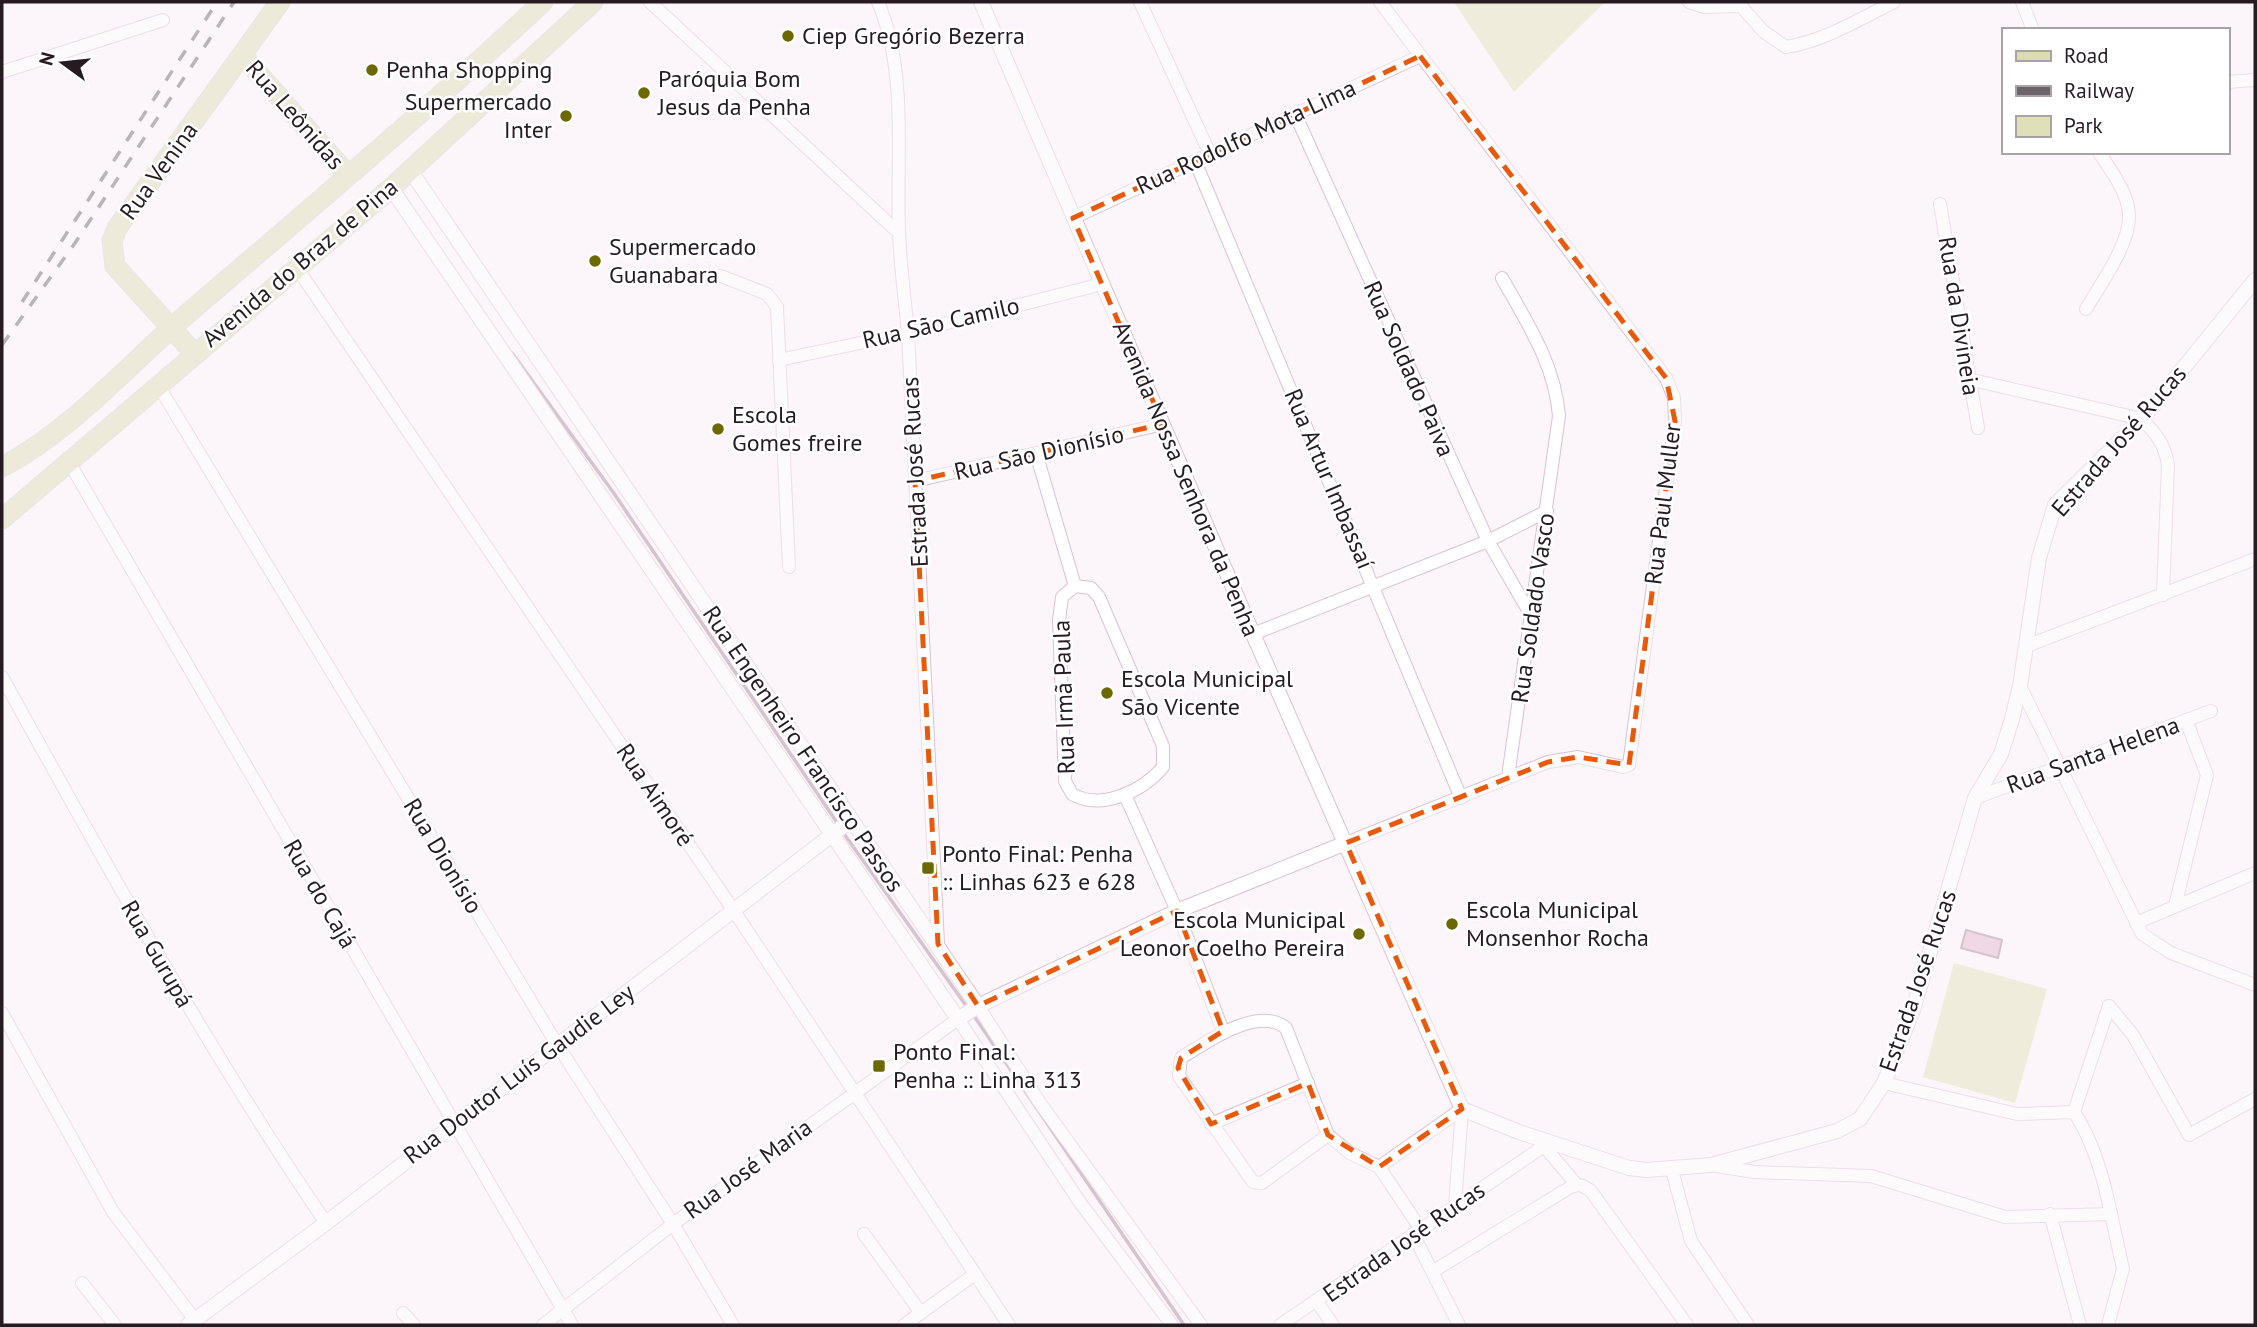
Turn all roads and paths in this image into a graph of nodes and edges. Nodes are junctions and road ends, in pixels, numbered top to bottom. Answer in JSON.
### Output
{"nodes":[{"id":1,"x":280,"y":2,"type":"edge"},
{"id":2,"x":543,"y":2,"type":"edge"},
{"id":3,"x":593,"y":2,"type":"edge"},
{"id":4,"x":650,"y":2,"type":"edge"},
{"id":5,"x":878,"y":2,"type":"edge"},
{"id":6,"x":981,"y":2,"type":"edge"},
{"id":7,"x":1140,"y":2,"type":"edge"},
{"id":8,"x":1380,"y":2,"type":"edge"},
{"id":9,"x":1689,"y":2,"type":"edge"},
{"id":10,"x":1894,"y":2,"type":"edge"},
{"id":11,"x":2022,"y":2,"type":"edge"},
{"id":12,"x":163,"y":20,"type":"dead end"},
{"id":13,"x":2032,"y":28,"type":"edge"},
{"id":14,"x":242,"y":55,"type":"junction"},
{"id":15,"x":1420,"y":56,"type":"junction"},
{"id":16,"x":2,"y":72,"type":"edge"},
{"id":17,"x":2255,"y":80,"type":"edge"},
{"id":18,"x":2229,"y":82,"type":"edge"},
{"id":19,"x":1296,"y":116,"type":"junction"},
{"id":20,"x":1210,"y":154,"type":"junction"},
{"id":21,"x":2100,"y":154,"type":"edge"},
{"id":22,"x":1195,"y":161,"type":"junction"},
{"id":23,"x":410,"y":170,"type":"junction"},
{"id":24,"x":348,"y":175,"type":"junction"},
{"id":25,"x":391,"y":188,"type":"junction"},
{"id":26,"x":1940,"y":204,"type":"dead end"},
{"id":27,"x":1073,"y":218,"type":"junction"},
{"id":28,"x":444,"y":221,"type":"junction"},
{"id":29,"x":899,"y":233,"type":"junction"},
{"id":30,"x":424,"y":236,"type":"junction"},
{"id":31,"x":296,"y":268,"type":"junction"},
{"id":32,"x":720,"y":276,"type":"dead end"},
{"id":33,"x":1502,"y":278,"type":"dead end"},
{"id":34,"x":2255,"y":280,"type":"edge"},
{"id":35,"x":1102,"y":284,"type":"junction"},
{"id":36,"x":2087,"y":309,"type":"dead end"},
{"id":37,"x":172,"y":327,"type":"junction"},
{"id":38,"x":908,"y":333,"type":"junction"},
{"id":39,"x":194,"y":353,"type":"junction"},
{"id":40,"x":779,"y":360,"type":"junction"},
{"id":41,"x":1968,"y":379,"type":"junction"},
{"id":42,"x":158,"y":385,"type":"junction"},
{"id":43,"x":2142,"y":419,"type":"junction"},
{"id":44,"x":1163,"y":424,"type":"junction"},
{"id":45,"x":1978,"y":428,"type":"dead end"},
{"id":46,"x":1036,"y":453,"type":"junction"},
{"id":47,"x":69,"y":462,"type":"junction"},
{"id":48,"x":2,"y":467,"type":"edge"},
{"id":49,"x":915,"y":481,"type":"junction"},
{"id":50,"x":1547,"y":511,"type":"junction"},
{"id":51,"x":629,"y":516,"type":"junction"},
{"id":52,"x":2,"y":519,"type":"edge"},
{"id":53,"x":1488,"y":541,"type":"junction"},
{"id":54,"x":2255,"y":559,"type":"edge"},
{"id":55,"x":789,"y":566,"type":"dead end"},
{"id":56,"x":1075,"y":586,"type":"junction"},
{"id":57,"x":1374,"y":587,"type":"junction"},
{"id":58,"x":2163,"y":595,"type":"junction"},
{"id":59,"x":1532,"y":617,"type":"junction"},
{"id":60,"x":1253,"y":634,"type":"junction"},
{"id":61,"x":2026,"y":646,"type":"junction"},
{"id":62,"x":2,"y":677,"type":"edge"},
{"id":63,"x":2020,"y":686,"type":"junction"},
{"id":64,"x":2211,"y":712,"type":"dead end"},
{"id":65,"x":2186,"y":720,"type":"junction"},
{"id":66,"x":2061,"y":767,"type":"junction"},
{"id":67,"x":1507,"y":777,"type":"junction"},
{"id":68,"x":1125,"y":795,"type":"junction"},
{"id":69,"x":1461,"y":798,"type":"junction"},
{"id":70,"x":1976,"y":798,"type":"junction"},
{"id":71,"x":841,"y":829,"type":"junction"},
{"id":72,"x":1346,"y":843,"type":"junction"},
{"id":73,"x":2255,"y":873,"type":"edge"},
{"id":74,"x":2175,"y":906,"type":"junction"},
{"id":75,"x":734,"y":911,"type":"junction"},
{"id":76,"x":1177,"y":911,"type":"junction"},
{"id":77,"x":2136,"y":923,"type":"junction"},
{"id":78,"x":938,"y":944,"type":"junction"},
{"id":79,"x":2255,"y":985,"type":"edge"},
{"id":80,"x":968,"y":1012,"type":"junction"},
{"id":81,"x":2,"y":1013,"type":"edge"},
{"id":82,"x":1223,"y":1031,"type":"junction"},
{"id":83,"x":558,"y":1046,"type":"junction"},
{"id":84,"x":1308,"y":1083,"type":"junction"},
{"id":85,"x":1884,"y":1083,"type":"junction"},
{"id":86,"x":852,"y":1093,"type":"junction"},
{"id":87,"x":2255,"y":1099,"type":"edge"},
{"id":88,"x":1462,"y":1109,"type":"junction"},
{"id":89,"x":2074,"y":1112,"type":"junction"},
{"id":90,"x":454,"y":1123,"type":"junction"},
{"id":91,"x":1211,"y":1124,"type":"junction"},
{"id":92,"x":1328,"y":1135,"type":"junction"},
{"id":93,"x":1547,"y":1144,"type":"junction"},
{"id":94,"x":1711,"y":1165,"type":"junction"},
{"id":95,"x":1379,"y":1167,"type":"junction"},
{"id":96,"x":1672,"y":1170,"type":"junction"},
{"id":97,"x":1572,"y":1186,"type":"junction"},
{"id":98,"x":1455,"y":1205,"type":"junction"},
{"id":99,"x":2050,"y":1214,"type":"junction"},
{"id":100,"x":2111,"y":1214,"type":"junction"},
{"id":101,"x":326,"y":1223,"type":"junction"},
{"id":102,"x":673,"y":1224,"type":"junction"},
{"id":103,"x":1416,"y":1231,"type":"junction"},
{"id":104,"x":864,"y":1234,"type":"dead end"},
{"id":105,"x":1432,"y":1272,"type":"junction"},
{"id":106,"x":975,"y":1275,"type":"junction"},
{"id":107,"x":82,"y":1283,"type":"dead end"},
{"id":108,"x":1317,"y":1302,"type":"junction"},
{"id":109,"x":564,"y":1310,"type":"junction"},
{"id":110,"x":403,"y":1312,"type":"dead end"},
{"id":111,"x":920,"y":1313,"type":"junction"},
{"id":112,"x":191,"y":1323,"type":"edge"},
{"id":113,"x":115,"y":1325,"type":"edge"},
{"id":114,"x":414,"y":1325,"type":"edge"},
{"id":115,"x":543,"y":1325,"type":"edge"},
{"id":116,"x":572,"y":1325,"type":"edge"},
{"id":117,"x":733,"y":1325,"type":"edge"},
{"id":118,"x":904,"y":1325,"type":"edge"},
{"id":119,"x":1009,"y":1325,"type":"edge"},
{"id":120,"x":1172,"y":1325,"type":"edge"},
{"id":121,"x":1201,"y":1325,"type":"edge"},
{"id":122,"x":1280,"y":1325,"type":"edge"},
{"id":123,"x":1333,"y":1325,"type":"edge"},
{"id":124,"x":1459,"y":1325,"type":"edge"},
{"id":125,"x":1687,"y":1325,"type":"edge"},
{"id":126,"x":1748,"y":1325,"type":"edge"},
{"id":127,"x":2080,"y":1325,"type":"edge"},
{"id":128,"x":2108,"y":1325,"type":"edge"}],
"edges":[{"from":1,"to":14,"type":"main road","name":"Rua Venina"},
{"from":2,"to":24,"type":"main road","name":"Avenida do Braz de Pina"},
{"from":3,"to":23,"type":"main road","name":"Avenida do Braz de Pina"},
{"from":4,"to":29,"type":"street"},
{"from":5,"to":29,"type":"street","name":"Estrada José Rucas"},
{"from":6,"to":27,"type":"street","name":"Avenida Nossa Senhora da Penha"},
{"from":7,"to":20,"type":"street"},
{"from":8,"to":15,"type":"street","name":"Rua Paul Muller"},
{"from":9,"to":10,"type":"street"},
{"from":11,"to":13,"type":"street"},
{"from":12,"to":16,"type":"street"},
{"from":14,"to":24,"type":"main road","name":"Rua Leônidas"},
{"from":14,"to":37,"type":"main road","name":"Rua Venina"},
{"from":15,"to":19,"type":"street","name":"Rua Rodolfo Mota Lima"},
{"from":15,"to":67,"type":"street","name":"Rua Paul Muller"},
{"from":17,"to":18,"type":"street"},
{"from":19,"to":20,"type":"street","name":"Rua Rodolfo Mota Lima"},
{"from":19,"to":53,"type":"street","name":"Rua Soldado Paiva"},
{"from":20,"to":22,"type":"street","name":"Rua Rodolfo Mota Lima"},
{"from":21,"to":36,"type":"street"},
{"from":22,"to":27,"type":"street","name":"Rua Rodolfo Mota Lima"},
{"from":22,"to":57,"type":"street","name":"Rua Artur Imbassaí"},
{"from":23,"to":25,"type":"main road","name":"Avenida do Braz de Pina"},
{"from":23,"to":28,"type":"street","name":"Rua Engenheiro Francisco Passos"},
{"from":24,"to":37,"type":"main road","name":"Avenida do Braz de Pina"},
{"from":25,"to":30,"type":"street","name":"Rua Engenheiro Francisco Passos"},
{"from":25,"to":31,"type":"main road","name":"Avenida do Braz de Pina"},
{"from":26,"to":41,"type":"street","name":"Rua da Divineia"},
{"from":27,"to":35,"type":"street","name":"Avenida Nossa Senhora da Penha"},
{"from":28,"to":30,"type":"street"},
{"from":28,"to":51,"type":"street","name":"Rua Engenheiro Francisco Passos"},
{"from":29,"to":38,"type":"street","name":"Estrada José Rucas"},
{"from":30,"to":51,"type":"street","name":"Rua Engenheiro Francisco Passos"},
{"from":31,"to":39,"type":"main road","name":"Avenida do Braz de Pina"},
{"from":31,"to":75,"type":"street","name":"Rua Aimoré"},
{"from":32,"to":40,"type":"street"},
{"from":33,"to":50,"type":"street","name":"Rua Soldado Vasco"},
{"from":34,"to":43,"type":"street","name":"Estrada José Rucas"},
{"from":35,"to":38,"type":"street","name":"Rua São Camilo"},
{"from":35,"to":44,"type":"street","name":"Avenida Nossa Senhora da Penha"},
{"from":37,"to":39,"type":"main road","name":"Rua Venina"},
{"from":37,"to":48,"type":"main road","name":"Avenida do Braz de Pina"},
{"from":38,"to":40,"type":"street","name":"Rua São Camilo"},
{"from":38,"to":49,"type":"street","name":"Estrada José Rucas"},
{"from":39,"to":42,"type":"main road","name":"Avenida do Braz de Pina"},
{"from":40,"to":55,"type":"street"},
{"from":41,"to":43,"type":"street"},
{"from":41,"to":45,"type":"street","name":"Rua da Divineia"},
{"from":42,"to":47,"type":"main road","name":"Avenida do Braz de Pina"},
{"from":42,"to":83,"type":"street","name":"Rua Dionísio"},
{"from":43,"to":58,"type":"street"},
{"from":43,"to":61,"type":"street","name":"Estrada José Rucas"},
{"from":44,"to":46,"type":"street","name":"Rua São Dionísio"},
{"from":44,"to":60,"type":"street","name":"Avenida Nossa Senhora da Penha"},
{"from":46,"to":49,"type":"street","name":"Rua São Dionísio"},
{"from":46,"to":56,"type":"street"},
{"from":47,"to":52,"type":"main road","name":"Avenida do Braz de Pina"},
{"from":47,"to":90,"type":"street","name":"Rua do Cajá"},
{"from":49,"to":78,"type":"street","name":"Estrada José Rucas"},
{"from":50,"to":53,"type":"street"},
{"from":50,"to":59,"type":"street","name":"Rua Soldado Vasco"},
{"from":51,"to":71,"type":"street","name":"Rua Engenheiro Francisco Passos"},
{"from":51,"to":71,"type":"street","name":"Rua Engenheiro Francisco Passos"},
{"from":53,"to":57,"type":"street"},
{"from":53,"to":59,"type":"street","name":"Rua Soldado Paiva"},
{"from":54,"to":58,"type":"street"},
{"from":56,"to":68,"type":"street","name":"Rua Irmã Paula"},
{"from":56,"to":68,"type":"street","name":"Rua Irmã Paula"},
{"from":57,"to":60,"type":"street"},
{"from":57,"to":69,"type":"street","name":"Rua Artur Imbassaí"},
{"from":58,"to":61,"type":"street"},
{"from":59,"to":67,"type":"street","name":"Rua Soldado Vasco"},
{"from":60,"to":72,"type":"street","name":"Avenida Nossa Senhora da Penha"},
{"from":61,"to":63,"type":"street","name":"Estrada José Rucas"},
{"from":62,"to":101,"type":"street","name":"Rua Gurupá"},
{"from":63,"to":66,"type":"street"},
{"from":63,"to":70,"type":"street","name":"Estrada José Rucas"},
{"from":64,"to":65,"type":"street","name":"Rua Santa Helena"},
{"from":65,"to":66,"type":"street","name":"Rua Santa Helena"},
{"from":65,"to":74,"type":"street"},
{"from":66,"to":70,"type":"street","name":"Rua Santa Helena"},
{"from":66,"to":77,"type":"street"},
{"from":67,"to":69,"type":"street"},
{"from":68,"to":76,"type":"street"},
{"from":69,"to":72,"type":"street"},
{"from":70,"to":85,"type":"street","name":"Estrada José Rucas"},
{"from":71,"to":75,"type":"street","name":"Rua Doutor Luís Gaudie Ley"},
{"from":71,"to":78,"type":"street","name":"Rua Engenheiro Francisco Passos"},
{"from":71,"to":80,"type":"street","name":"Rua Engenheiro Francisco Passos"},
{"from":72,"to":76,"type":"street"},
{"from":72,"to":88,"type":"street","name":"Avenida Nossa Senhora da Penha"},
{"from":73,"to":74,"type":"street"},
{"from":74,"to":77,"type":"street"},
{"from":75,"to":83,"type":"street","name":"Rua Doutor Luís Gaudie Ley"},
{"from":75,"to":86,"type":"street","name":"Rua Aimoré"},
{"from":76,"to":80,"type":"street"},
{"from":76,"to":82,"type":"street"},
{"from":77,"to":79,"type":"street"},
{"from":78,"to":80,"type":"street","name":"Rua Engenheiro Francisco Passos"},
{"from":80,"to":86,"type":"street","name":"Rua José Maria"},
{"from":80,"to":120,"type":"street","name":"Rua Engenheiro Francisco Passos"},
{"from":80,"to":121,"type":"street","name":"Rua Engenheiro Francisco Passos"},
{"from":81,"to":112,"type":"street"},
{"from":82,"to":84,"type":"street"},
{"from":82,"to":91,"type":"street"},
{"from":83,"to":90,"type":"street","name":"Rua Doutor Luís Gaudie Ley"},
{"from":83,"to":102,"type":"street","name":"Rua Dionísio"},
{"from":84,"to":91,"type":"street"},
{"from":84,"to":92,"type":"street"},
{"from":85,"to":89,"type":"street"},
{"from":85,"to":94,"type":"street","name":"Estrada José Rucas"},
{"from":86,"to":102,"type":"street","name":"Rua José Maria"},
{"from":86,"to":106,"type":"street","name":"Rua Aimoré"},
{"from":87,"to":89,"type":"street"},
{"from":88,"to":93,"type":"street"},
{"from":88,"to":95,"type":"street"},
{"from":88,"to":98,"type":"street"},
{"from":89,"to":100,"type":"street"},
{"from":90,"to":101,"type":"street","name":"Rua Doutor Luís Gaudie Ley"},
{"from":90,"to":109,"type":"street","name":"Rua do Cajá"},
{"from":91,"to":92,"type":"street"},
{"from":92,"to":95,"type":"street"},
{"from":93,"to":96,"type":"street","name":"Estrada José Rucas"},
{"from":93,"to":97,"type":"street"},
{"from":93,"to":98,"type":"street","name":"Estrada José Rucas"},
{"from":94,"to":96,"type":"street","name":"Estrada José Rucas"},
{"from":94,"to":99,"type":"street"},
{"from":95,"to":103,"type":"street"},
{"from":96,"to":126,"type":"street"},
{"from":97,"to":105,"type":"street"},
{"from":97,"to":125,"type":"street"},
{"from":98,"to":103,"type":"street","name":"Estrada José Rucas"},
{"from":99,"to":100,"type":"street"},
{"from":99,"to":127,"type":"street"},
{"from":100,"to":128,"type":"street"},
{"from":101,"to":112,"type":"street","name":"Rua Doutor Luís Gaudie Ley"},
{"from":102,"to":109,"type":"street","name":"Rua José Maria"},
{"from":102,"to":117,"type":"street","name":"Rua Dionísio"},
{"from":103,"to":105,"type":"street"},
{"from":103,"to":108,"type":"street","name":"Estrada José Rucas"},
{"from":104,"to":111,"type":"street"},
{"from":105,"to":124,"type":"street"},
{"from":106,"to":111,"type":"street"},
{"from":106,"to":119,"type":"street","name":"Rua Aimoré"},
{"from":107,"to":113,"type":"street"},
{"from":108,"to":122,"type":"street","name":"Estrada José Rucas"},
{"from":108,"to":123,"type":"street"},
{"from":109,"to":115,"type":"street","name":"Rua José Maria"},
{"from":109,"to":116,"type":"street","name":"Rua do Cajá"},
{"from":110,"to":114,"type":"street"},
{"from":111,"to":118,"type":"street"}]}
